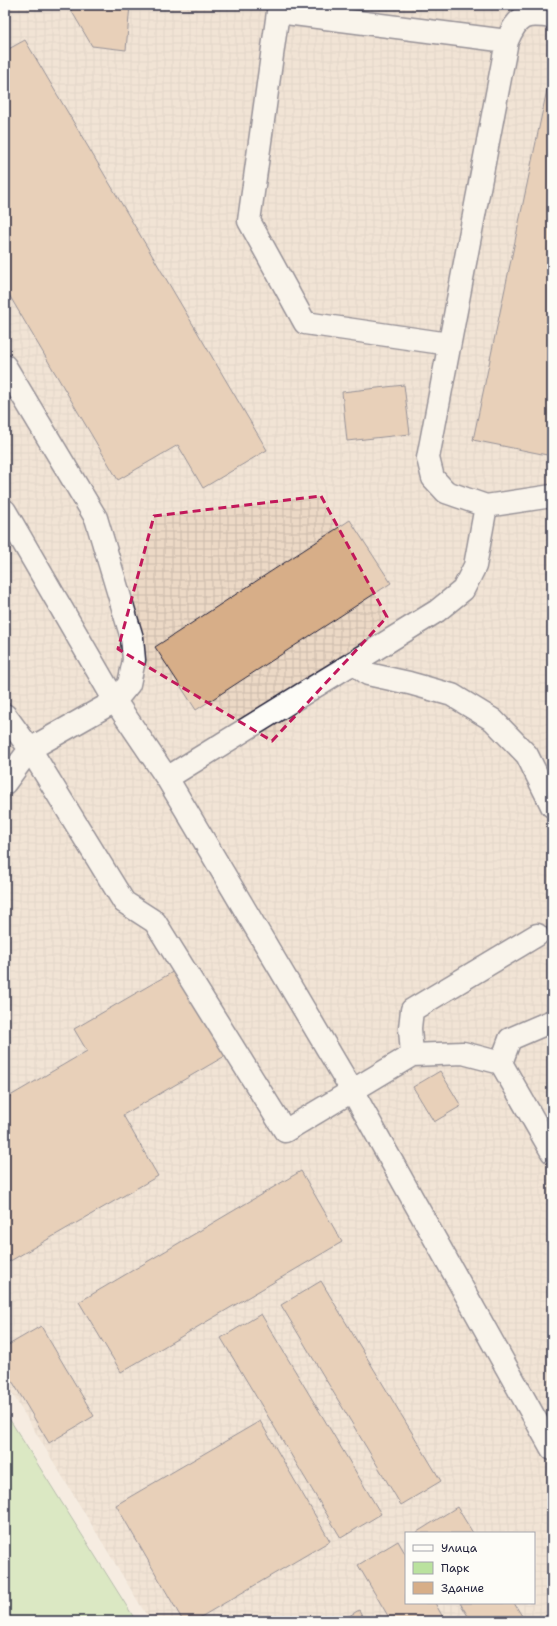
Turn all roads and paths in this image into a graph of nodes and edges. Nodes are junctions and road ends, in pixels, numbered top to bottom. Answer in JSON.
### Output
{"nodes":[{"id":1,"x":552,"y":17,"type":"edge"},
{"id":2,"x":507,"y":41,"type":"junction"},
{"id":3,"x":449,"y":344,"type":"junction"},
{"id":4,"x":5,"y":366,"type":"edge"},
{"id":5,"x":552,"y":496,"type":"edge"},
{"id":6,"x":486,"y":506,"type":"junction"},
{"id":7,"x":5,"y":511,"type":"edge"},
{"id":8,"x":354,"y":663,"type":"junction"},
{"id":9,"x":115,"y":701,"type":"junction"},
{"id":10,"x":5,"y":715,"type":"edge"},
{"id":11,"x":30,"y":749,"type":"junction"},
{"id":12,"x":167,"y":778,"type":"junction"},
{"id":13,"x":5,"y":783,"type":"edge"},
{"id":14,"x":552,"y":806,"type":"edge"},
{"id":15,"x":537,"y":935,"type":"dead end"},
{"id":16,"x":552,"y":1021,"type":"edge"},
{"id":17,"x":412,"y":1055,"type":"junction"},
{"id":18,"x":501,"y":1063,"type":"junction"},
{"id":19,"x":353,"y":1092,"type":"junction"},
{"id":20,"x":552,"y":1152,"type":"edge"},
{"id":21,"x":552,"y":1449,"type":"edge"}],
"edges":[{"from":1,"to":2,"type":"street"},
{"from":2,"to":3,"type":"street"},
{"from":2,"to":3,"type":"street"},
{"from":3,"to":6,"type":"street"},
{"from":4,"to":9,"type":"street"},
{"from":5,"to":6,"type":"street"},
{"from":6,"to":8,"type":"street"},
{"from":7,"to":9,"type":"street"},
{"from":8,"to":12,"type":"street"},
{"from":8,"to":14,"type":"street"},
{"from":9,"to":11,"type":"street"},
{"from":9,"to":12,"type":"street"},
{"from":10,"to":11,"type":"street"},
{"from":11,"to":13,"type":"street"},
{"from":11,"to":19,"type":"street"},
{"from":12,"to":19,"type":"street"},
{"from":15,"to":17,"type":"street"},
{"from":16,"to":18,"type":"street"},
{"from":17,"to":18,"type":"street"},
{"from":17,"to":19,"type":"street"},
{"from":18,"to":20,"type":"street"},
{"from":19,"to":21,"type":"street"}]}
